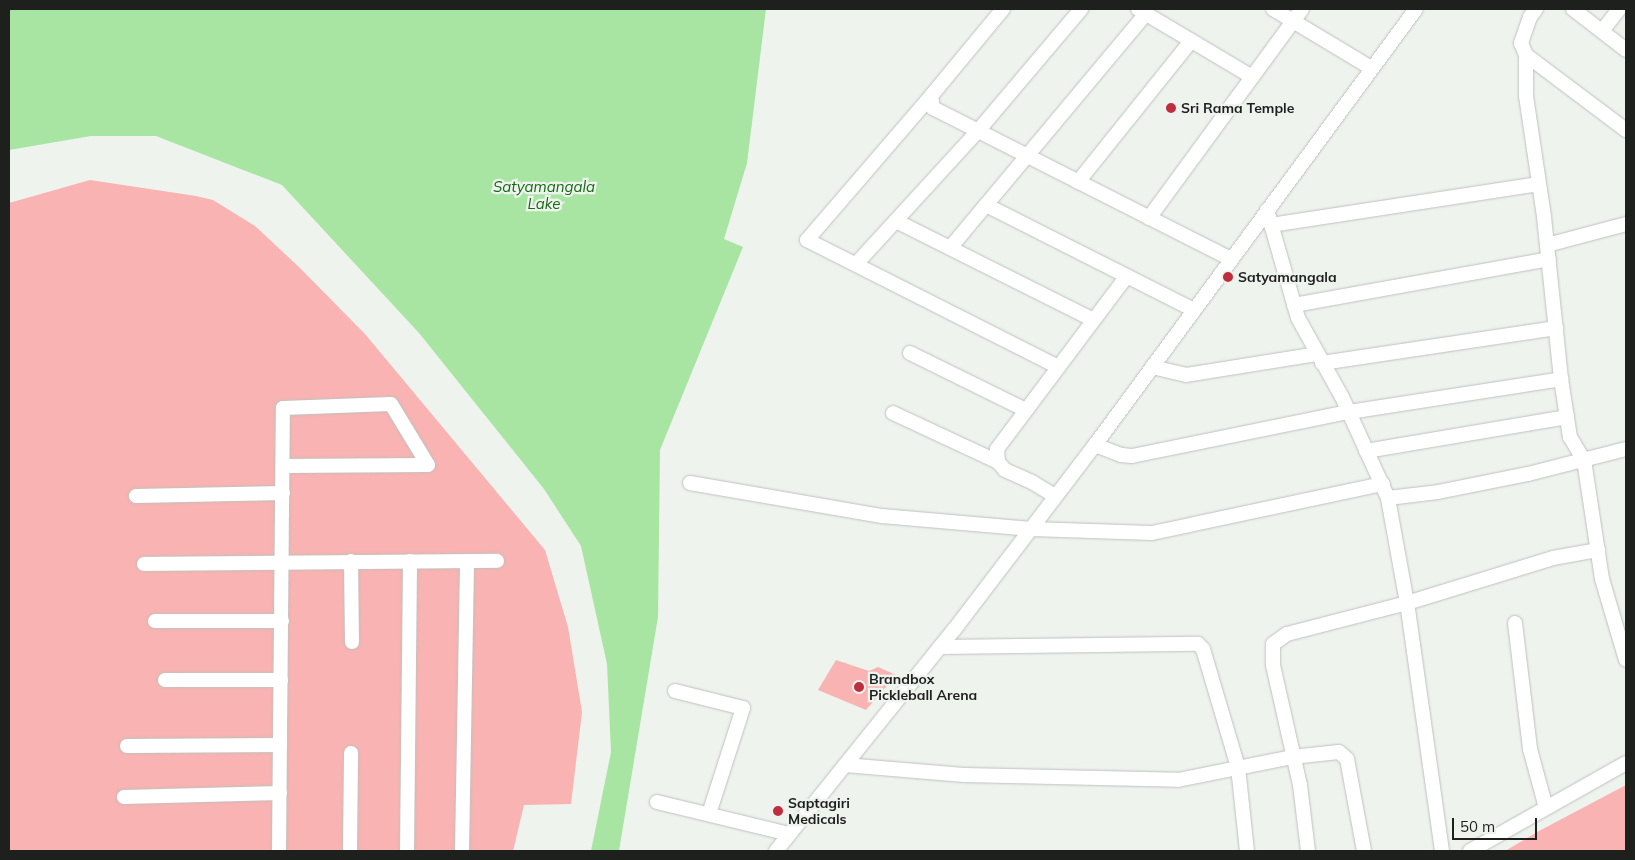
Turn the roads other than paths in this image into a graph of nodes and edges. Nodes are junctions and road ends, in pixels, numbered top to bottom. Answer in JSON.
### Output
{"nodes":[{"id":1,"x":1003,"y":9,"type":"edge"},
{"id":2,"x":1081,"y":9,"type":"edge"},
{"id":3,"x":1273,"y":9,"type":"edge"},
{"id":4,"x":1302,"y":9,"type":"edge"},
{"id":5,"x":1416,"y":9,"type":"edge"},
{"id":6,"x":1536,"y":9,"type":"edge"},
{"id":7,"x":1573,"y":9,"type":"edge"},
{"id":8,"x":1619,"y":9,"type":"edge"},
{"id":9,"x":1142,"y":11,"type":"edge"},
{"id":10,"x":1293,"y":21,"type":"junction"},
{"id":11,"x":1602,"y":31,"type":"junction"},
{"id":12,"x":1192,"y":41,"type":"junction"},
{"id":13,"x":1626,"y":50,"type":"edge"},
{"id":14,"x":1526,"y":55,"type":"junction"},
{"id":15,"x":1371,"y":68,"type":"junction"},
{"id":16,"x":1252,"y":77,"type":"junction"},
{"id":17,"x":931,"y":96,"type":"junction"},
{"id":18,"x":1626,"y":130,"type":"edge"},
{"id":19,"x":978,"y":131,"type":"junction"},
{"id":20,"x":1027,"y":156,"type":"junction"},
{"id":21,"x":1078,"y":182,"type":"junction"},
{"id":22,"x":1539,"y":184,"type":"junction"},
{"id":23,"x":986,"y":205,"type":"junction"},
{"id":24,"x":1267,"y":210,"type":"junction"},
{"id":25,"x":1149,"y":218,"type":"junction"},
{"id":26,"x":896,"y":221,"type":"junction"},
{"id":27,"x":1271,"y":225,"type":"junction"},
{"id":28,"x":1626,"y":227,"type":"edge"},
{"id":29,"x":950,"y":248,"type":"junction"},
{"id":30,"x":1548,"y":252,"type":"junction"},
{"id":31,"x":1231,"y":259,"type":"junction"},
{"id":32,"x":856,"y":264,"type":"junction"},
{"id":33,"x":1127,"y":276,"type":"junction"},
{"id":34,"x":1294,"y":305,"type":"junction"},
{"id":35,"x":1194,"y":310,"type":"junction"},
{"id":36,"x":1094,"y":320,"type":"junction"},
{"id":37,"x":1556,"y":328,"type":"junction"},
{"id":38,"x":910,"y":353,"type":"dead end"},
{"id":39,"x":1319,"y":358,"type":"junction"},
{"id":40,"x":1058,"y":367,"type":"junction"},
{"id":41,"x":1152,"y":367,"type":"junction"},
{"id":42,"x":1562,"y":379,"type":"junction"},
{"id":43,"x":1026,"y":410,"type":"junction"},
{"id":44,"x":1349,"y":412,"type":"junction"},
{"id":45,"x":893,"y":413,"type":"dead end"},
{"id":46,"x":1567,"y":417,"type":"junction"},
{"id":47,"x":1095,"y":445,"type":"junction"},
{"id":48,"x":1626,"y":449,"type":"edge"},
{"id":49,"x":1366,"y":451,"type":"junction"},
{"id":50,"x":1584,"y":460,"type":"junction"},
{"id":51,"x":998,"y":462,"type":"junction"},
{"id":52,"x":283,"y":466,"type":"junction"},
{"id":53,"x":690,"y":483,"type":"dead end"},
{"id":54,"x":1383,"y":484,"type":"junction"},
{"id":55,"x":283,"y":494,"type":"junction"},
{"id":56,"x":136,"y":496,"type":"dead end"},
{"id":57,"x":1055,"y":496,"type":"junction"},
{"id":58,"x":1388,"y":498,"type":"junction"},
{"id":59,"x":1031,"y":529,"type":"junction"},
{"id":60,"x":1598,"y":550,"type":"junction"},
{"id":61,"x":282,"y":561,"type":"junction"},
{"id":62,"x":351,"y":561,"type":"junction"},
{"id":63,"x":410,"y":561,"type":"junction"},
{"id":64,"x":467,"y":561,"type":"junction"},
{"id":65,"x":498,"y":561,"type":"dead end"},
{"id":66,"x":144,"y":564,"type":"dead end"},
{"id":67,"x":1407,"y":602,"type":"junction"},
{"id":68,"x":155,"y":621,"type":"dead end"},
{"id":69,"x":282,"y":621,"type":"junction"},
{"id":70,"x":1515,"y":623,"type":"dead end"},
{"id":71,"x":352,"y":642,"type":"dead end"},
{"id":72,"x":940,"y":647,"type":"junction"},
{"id":73,"x":1626,"y":660,"type":"edge"},
{"id":74,"x":165,"y":680,"type":"dead end"},
{"id":75,"x":281,"y":680,"type":"junction"},
{"id":76,"x":675,"y":691,"type":"dead end"},
{"id":77,"x":280,"y":745,"type":"junction"},
{"id":78,"x":127,"y":746,"type":"dead end"},
{"id":79,"x":351,"y":752,"type":"dead end"},
{"id":80,"x":1292,"y":757,"type":"junction"},
{"id":81,"x":1626,"y":763,"type":"edge"},
{"id":82,"x":845,"y":765,"type":"junction"},
{"id":83,"x":1238,"y":767,"type":"junction"},
{"id":84,"x":280,"y":793,"type":"junction"},
{"id":85,"x":124,"y":797,"type":"dead end"},
{"id":86,"x":657,"y":802,"type":"dead end"},
{"id":87,"x":1546,"y":808,"type":"junction"},
{"id":88,"x":709,"y":814,"type":"junction"},
{"id":89,"x":789,"y":834,"type":"junction"},
{"id":90,"x":279,"y":851,"type":"edge"},
{"id":91,"x":350,"y":851,"type":"edge"},
{"id":92,"x":406,"y":851,"type":"edge"},
{"id":93,"x":462,"y":851,"type":"edge"},
{"id":94,"x":776,"y":851,"type":"edge"},
{"id":95,"x":1247,"y":851,"type":"edge"},
{"id":96,"x":1308,"y":851,"type":"edge"},
{"id":97,"x":1364,"y":851,"type":"edge"},
{"id":98,"x":1442,"y":851,"type":"edge"},
{"id":99,"x":1470,"y":851,"type":"edge"}],
"edges":[{"from":1,"to":17,"type":"street"},
{"from":2,"to":19,"type":"street"},
{"from":3,"to":10,"type":"street"},
{"from":4,"to":10,"type":"street"},
{"from":5,"to":15,"type":"street"},
{"from":6,"to":14,"type":"street"},
{"from":7,"to":11,"type":"street"},
{"from":8,"to":11,"type":"street"},
{"from":9,"to":12,"type":"street"},
{"from":9,"to":20,"type":"street"},
{"from":10,"to":15,"type":"street"},
{"from":10,"to":16,"type":"street"},
{"from":11,"to":13,"type":"street"},
{"from":12,"to":16,"type":"street"},
{"from":12,"to":21,"type":"street"},
{"from":14,"to":18,"type":"street"},
{"from":14,"to":22,"type":"street"},
{"from":15,"to":24,"type":"street"},
{"from":16,"to":25,"type":"street"},
{"from":17,"to":19,"type":"street"},
{"from":17,"to":32,"type":"street"},
{"from":19,"to":20,"type":"street"},
{"from":19,"to":26,"type":"street"},
{"from":20,"to":21,"type":"street"},
{"from":20,"to":23,"type":"street"},
{"from":21,"to":25,"type":"street"},
{"from":22,"to":27,"type":"street"},
{"from":22,"to":30,"type":"street"},
{"from":23,"to":29,"type":"street"},
{"from":23,"to":33,"type":"street"},
{"from":24,"to":27,"type":"street"},
{"from":24,"to":31,"type":"street"},
{"from":25,"to":31,"type":"street"},
{"from":26,"to":29,"type":"street"},
{"from":26,"to":32,"type":"street"},
{"from":27,"to":34,"type":"street"},
{"from":28,"to":30,"type":"street"},
{"from":29,"to":36,"type":"street"},
{"from":30,"to":34,"type":"street"},
{"from":30,"to":37,"type":"street"},
{"from":31,"to":35,"type":"street"},
{"from":32,"to":40,"type":"street"},
{"from":33,"to":35,"type":"street"},
{"from":33,"to":36,"type":"street"},
{"from":34,"to":39,"type":"street"},
{"from":35,"to":41,"type":"street"},
{"from":36,"to":40,"type":"street"},
{"from":37,"to":39,"type":"street"},
{"from":37,"to":42,"type":"street"},
{"from":38,"to":43,"type":"street"},
{"from":39,"to":41,"type":"street"},
{"from":39,"to":44,"type":"street"},
{"from":40,"to":43,"type":"street"},
{"from":41,"to":47,"type":"street"},
{"from":42,"to":44,"type":"street"},
{"from":42,"to":46,"type":"street"},
{"from":43,"to":51,"type":"street"},
{"from":44,"to":47,"type":"street"},
{"from":44,"to":49,"type":"street"},
{"from":45,"to":51,"type":"street"},
{"from":46,"to":49,"type":"street"},
{"from":46,"to":50,"type":"street"},
{"from":47,"to":57,"type":"street"},
{"from":48,"to":50,"type":"street"},
{"from":49,"to":54,"type":"street"},
{"from":50,"to":58,"type":"street"},
{"from":50,"to":60,"type":"street"},
{"from":51,"to":57,"type":"street"},
{"from":52,"to":52,"type":"street"},
{"from":52,"to":55,"type":"street"},
{"from":53,"to":59,"type":"street"},
{"from":54,"to":58,"type":"street"},
{"from":54,"to":59,"type":"street"},
{"from":55,"to":56,"type":"street"},
{"from":55,"to":61,"type":"street"},
{"from":57,"to":59,"type":"street"},
{"from":58,"to":67,"type":"street"},
{"from":59,"to":72,"type":"street"},
{"from":60,"to":67,"type":"street"},
{"from":60,"to":73,"type":"street"},
{"from":61,"to":62,"type":"street"},
{"from":61,"to":66,"type":"street"},
{"from":61,"to":69,"type":"street"},
{"from":62,"to":63,"type":"street"},
{"from":62,"to":71,"type":"street"},
{"from":63,"to":64,"type":"street"},
{"from":63,"to":92,"type":"street"},
{"from":64,"to":65,"type":"street"},
{"from":64,"to":93,"type":"street"},
{"from":67,"to":80,"type":"street"},
{"from":67,"to":98,"type":"street"},
{"from":68,"to":69,"type":"street"},
{"from":69,"to":75,"type":"street"},
{"from":70,"to":87,"type":"street"},
{"from":72,"to":82,"type":"street"},
{"from":72,"to":83,"type":"street"},
{"from":74,"to":75,"type":"street"},
{"from":75,"to":77,"type":"street"},
{"from":76,"to":88,"type":"street"},
{"from":77,"to":78,"type":"street"},
{"from":77,"to":84,"type":"street"},
{"from":79,"to":91,"type":"street"},
{"from":80,"to":83,"type":"street"},
{"from":80,"to":96,"type":"street"},
{"from":80,"to":97,"type":"street"},
{"from":81,"to":87,"type":"street"},
{"from":82,"to":83,"type":"street"},
{"from":82,"to":89,"type":"street"},
{"from":83,"to":95,"type":"street"},
{"from":84,"to":85,"type":"street"},
{"from":84,"to":90,"type":"street"},
{"from":86,"to":88,"type":"street"},
{"from":87,"to":99,"type":"street"},
{"from":88,"to":89,"type":"street"},
{"from":89,"to":94,"type":"street"}]}
